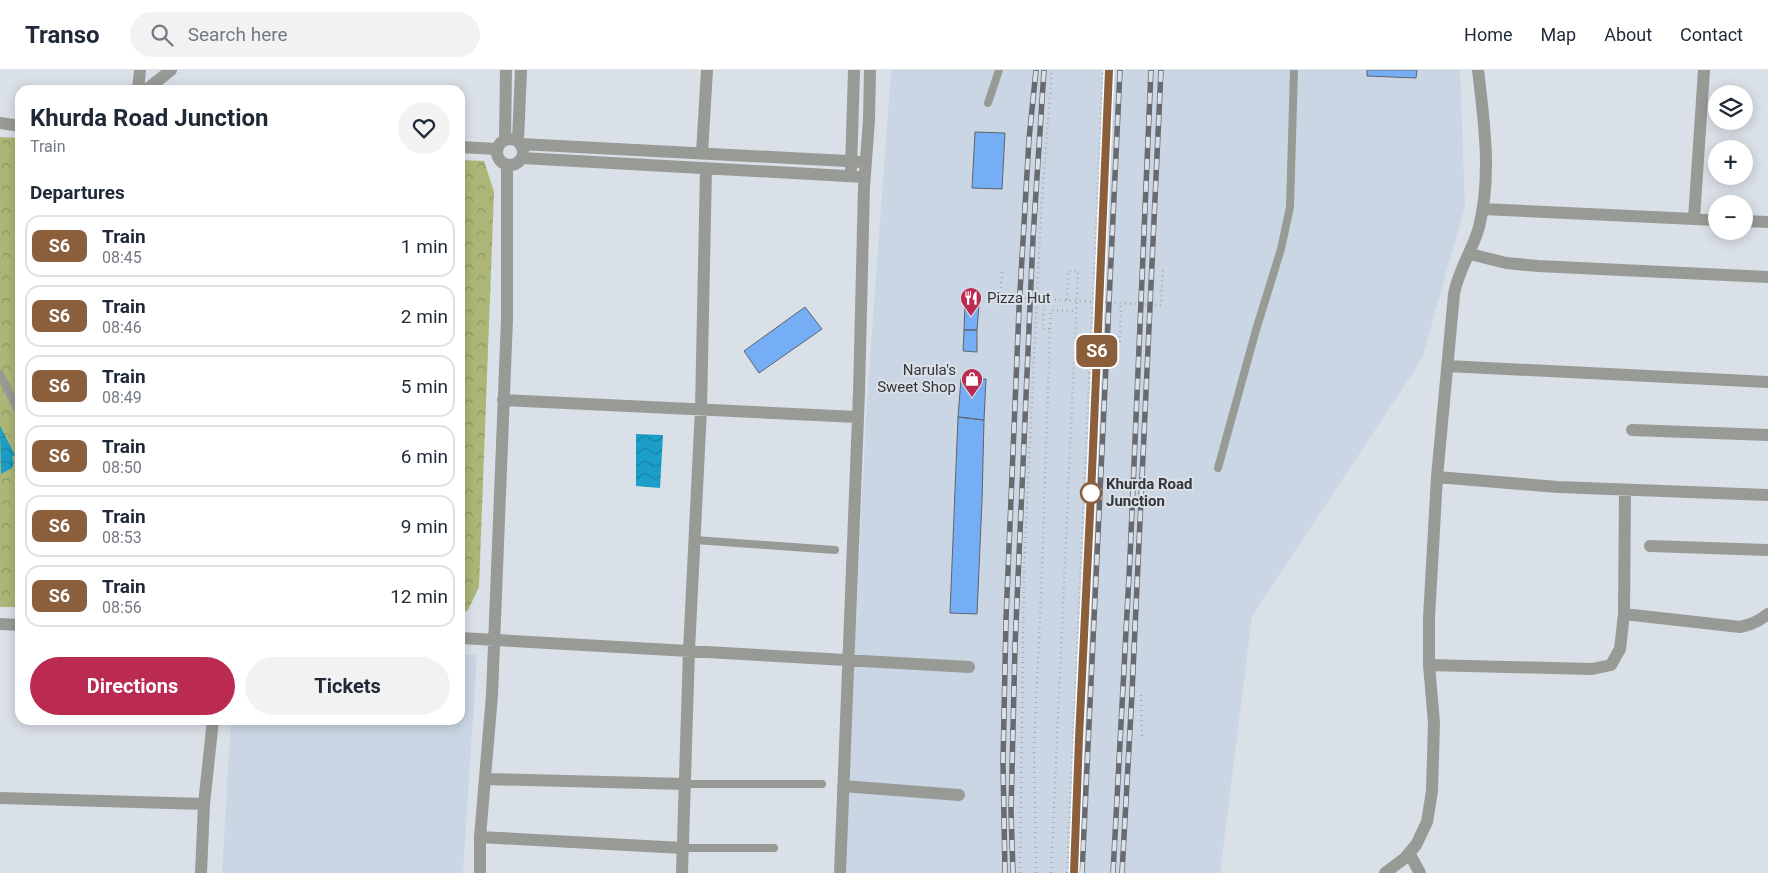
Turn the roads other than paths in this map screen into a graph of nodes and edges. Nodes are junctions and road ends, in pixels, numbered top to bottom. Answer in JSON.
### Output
{"nodes":[{"id":1,"x":140,"y":70,"type":"edge"},
{"id":2,"x":171,"y":70,"type":"edge"},
{"id":3,"x":506,"y":70,"type":"edge"},
{"id":4,"x":521,"y":70,"type":"edge"},
{"id":5,"x":707,"y":70,"type":"edge"},
{"id":6,"x":854,"y":70,"type":"edge"},
{"id":7,"x":870,"y":70,"type":"edge"},
{"id":8,"x":999,"y":70,"type":"edge"},
{"id":9,"x":1294,"y":70,"type":"edge"},
{"id":10,"x":1478,"y":70,"type":"edge"},
{"id":11,"x":1704,"y":70,"type":"edge"},
{"id":12,"x":138,"y":85,"type":"edge"},
{"id":13,"x":152,"y":85,"type":"edge"},
{"id":14,"x":988,"y":103,"type":"dead end"},
{"id":15,"x":0,"y":123,"type":"edge"},
{"id":16,"x":15,"y":125,"type":"edge"},
{"id":17,"x":510,"y":143,"type":"junction"},
{"id":18,"x":465,"y":147,"type":"edge"},
{"id":19,"x":702,"y":153,"type":"junction"},
{"id":20,"x":522,"y":158,"type":"junction"},
{"id":21,"x":852,"y":161,"type":"junction"},
{"id":22,"x":866,"y":162,"type":"junction"},
{"id":23,"x":507,"y":166,"type":"junction"},
{"id":24,"x":706,"y":168,"type":"junction"},
{"id":25,"x":851,"y":176,"type":"junction"},
{"id":26,"x":864,"y":177,"type":"junction"},
{"id":27,"x":1483,"y":209,"type":"junction"},
{"id":28,"x":1694,"y":219,"type":"junction"},
{"id":29,"x":1708,"y":220,"type":"edge"},
{"id":30,"x":1753,"y":221,"type":"edge"},
{"id":31,"x":1768,"y":222,"type":"edge"},
{"id":32,"x":1470,"y":254,"type":"junction"},
{"id":33,"x":1768,"y":277,"type":"edge"},
{"id":34,"x":1447,"y":366,"type":"junction"},
{"id":35,"x":0,"y":374,"type":"edge"},
{"id":36,"x":1768,"y":382,"type":"edge"},
{"id":37,"x":503,"y":400,"type":"junction"},
{"id":38,"x":15,"y":404,"type":"edge"},
{"id":39,"x":701,"y":409,"type":"junction"},
{"id":40,"x":857,"y":416,"type":"junction"},
{"id":41,"x":1632,"y":430,"type":"dead end"},
{"id":42,"x":1768,"y":435,"type":"edge"},
{"id":43,"x":1218,"y":468,"type":"dead end"},
{"id":44,"x":1437,"y":477,"type":"junction"},
{"id":45,"x":1625,"y":490,"type":"junction"},
{"id":46,"x":1768,"y":495,"type":"edge"},
{"id":47,"x":695,"y":540,"type":"junction"},
{"id":48,"x":1650,"y":546,"type":"dead end"},
{"id":49,"x":835,"y":550,"type":"dead end"},
{"id":50,"x":1768,"y":550,"type":"edge"},
{"id":51,"x":1624,"y":614,"type":"junction"},
{"id":52,"x":1768,"y":614,"type":"edge"},
{"id":53,"x":0,"y":624,"type":"edge"},
{"id":54,"x":15,"y":625,"type":"edge"},
{"id":55,"x":465,"y":638,"type":"edge"},
{"id":56,"x":493,"y":639,"type":"junction"},
{"id":57,"x":689,"y":650,"type":"junction"},
{"id":58,"x":848,"y":661,"type":"junction"},
{"id":59,"x":1429,"y":665,"type":"junction"},
{"id":60,"x":968,"y":667,"type":"dead end"},
{"id":61,"x":212,"y":725,"type":"edge"},
{"id":62,"x":485,"y":779,"type":"junction"},
{"id":63,"x":684,"y":784,"type":"junction"},
{"id":64,"x":822,"y":784,"type":"dead end"},
{"id":65,"x":843,"y":786,"type":"junction"},
{"id":66,"x":959,"y":795,"type":"dead end"},
{"id":67,"x":0,"y":798,"type":"edge"},
{"id":68,"x":204,"y":804,"type":"junction"},
{"id":69,"x":480,"y":837,"type":"junction"},
{"id":70,"x":682,"y":848,"type":"junction"},
{"id":71,"x":774,"y":848,"type":"dead end"},
{"id":72,"x":1409,"y":853,"type":"junction"},
{"id":73,"x":201,"y":873,"type":"edge"},
{"id":74,"x":480,"y":873,"type":"edge"},
{"id":75,"x":682,"y":873,"type":"edge"},
{"id":76,"x":840,"y":873,"type":"edge"},
{"id":77,"x":1385,"y":873,"type":"edge"},
{"id":78,"x":1420,"y":873,"type":"edge"}],
"edges":[{"from":1,"to":12,"type":"street"},
{"from":2,"to":13,"type":"street"},
{"from":3,"to":17,"type":"street"},
{"from":4,"to":17,"type":"street"},
{"from":5,"to":19,"type":"street"},
{"from":6,"to":21,"type":"street"},
{"from":7,"to":22,"type":"street"},
{"from":8,"to":14,"type":"lane"},
{"from":9,"to":43,"type":"lane"},
{"from":10,"to":27,"type":"street"},
{"from":11,"to":28,"type":"street"},
{"from":15,"to":16,"type":"street"},
{"from":17,"to":18,"type":"street"},
{"from":17,"to":19,"type":"street"},
{"from":17,"to":20,"type":"street"},
{"from":17,"to":23,"type":"street"},
{"from":19,"to":21,"type":"street"},
{"from":20,"to":23,"type":"street"},
{"from":20,"to":24,"type":"street"},
{"from":21,"to":22,"type":"street"},
{"from":21,"to":25,"type":"street"},
{"from":22,"to":26,"type":"street"},
{"from":23,"to":37,"type":"street"},
{"from":24,"to":25,"type":"street"},
{"from":24,"to":39,"type":"street"},
{"from":25,"to":26,"type":"street"},
{"from":26,"to":40,"type":"street"},
{"from":27,"to":28,"type":"street"},
{"from":27,"to":32,"type":"street"},
{"from":28,"to":29,"type":"street"},
{"from":30,"to":31,"type":"street"},
{"from":32,"to":33,"type":"street"},
{"from":32,"to":34,"type":"street"},
{"from":34,"to":36,"type":"street"},
{"from":34,"to":44,"type":"street"},
{"from":35,"to":38,"type":"lane"},
{"from":37,"to":39,"type":"street"},
{"from":37,"to":56,"type":"street"},
{"from":39,"to":40,"type":"street"},
{"from":39,"to":47,"type":"street"},
{"from":40,"to":58,"type":"street"},
{"from":41,"to":42,"type":"street"},
{"from":44,"to":45,"type":"street"},
{"from":44,"to":59,"type":"street"},
{"from":45,"to":46,"type":"street"},
{"from":45,"to":51,"type":"street"},
{"from":47,"to":49,"type":"lane"},
{"from":47,"to":57,"type":"street"},
{"from":48,"to":50,"type":"street"},
{"from":51,"to":52,"type":"street"},
{"from":51,"to":59,"type":"street"},
{"from":53,"to":54,"type":"street"},
{"from":55,"to":56,"type":"street"},
{"from":56,"to":57,"type":"street"},
{"from":56,"to":62,"type":"street"},
{"from":57,"to":58,"type":"street"},
{"from":57,"to":63,"type":"street"},
{"from":58,"to":60,"type":"street"},
{"from":58,"to":65,"type":"street"},
{"from":59,"to":72,"type":"street"},
{"from":61,"to":68,"type":"street"},
{"from":62,"to":63,"type":"street"},
{"from":62,"to":69,"type":"street"},
{"from":63,"to":64,"type":"lane"},
{"from":63,"to":70,"type":"street"},
{"from":65,"to":66,"type":"street"},
{"from":65,"to":76,"type":"street"},
{"from":67,"to":68,"type":"street"},
{"from":68,"to":73,"type":"street"},
{"from":69,"to":70,"type":"street"},
{"from":69,"to":74,"type":"street"},
{"from":70,"to":71,"type":"lane"},
{"from":70,"to":75,"type":"street"},
{"from":72,"to":77,"type":"street"},
{"from":72,"to":78,"type":"street"}]}
